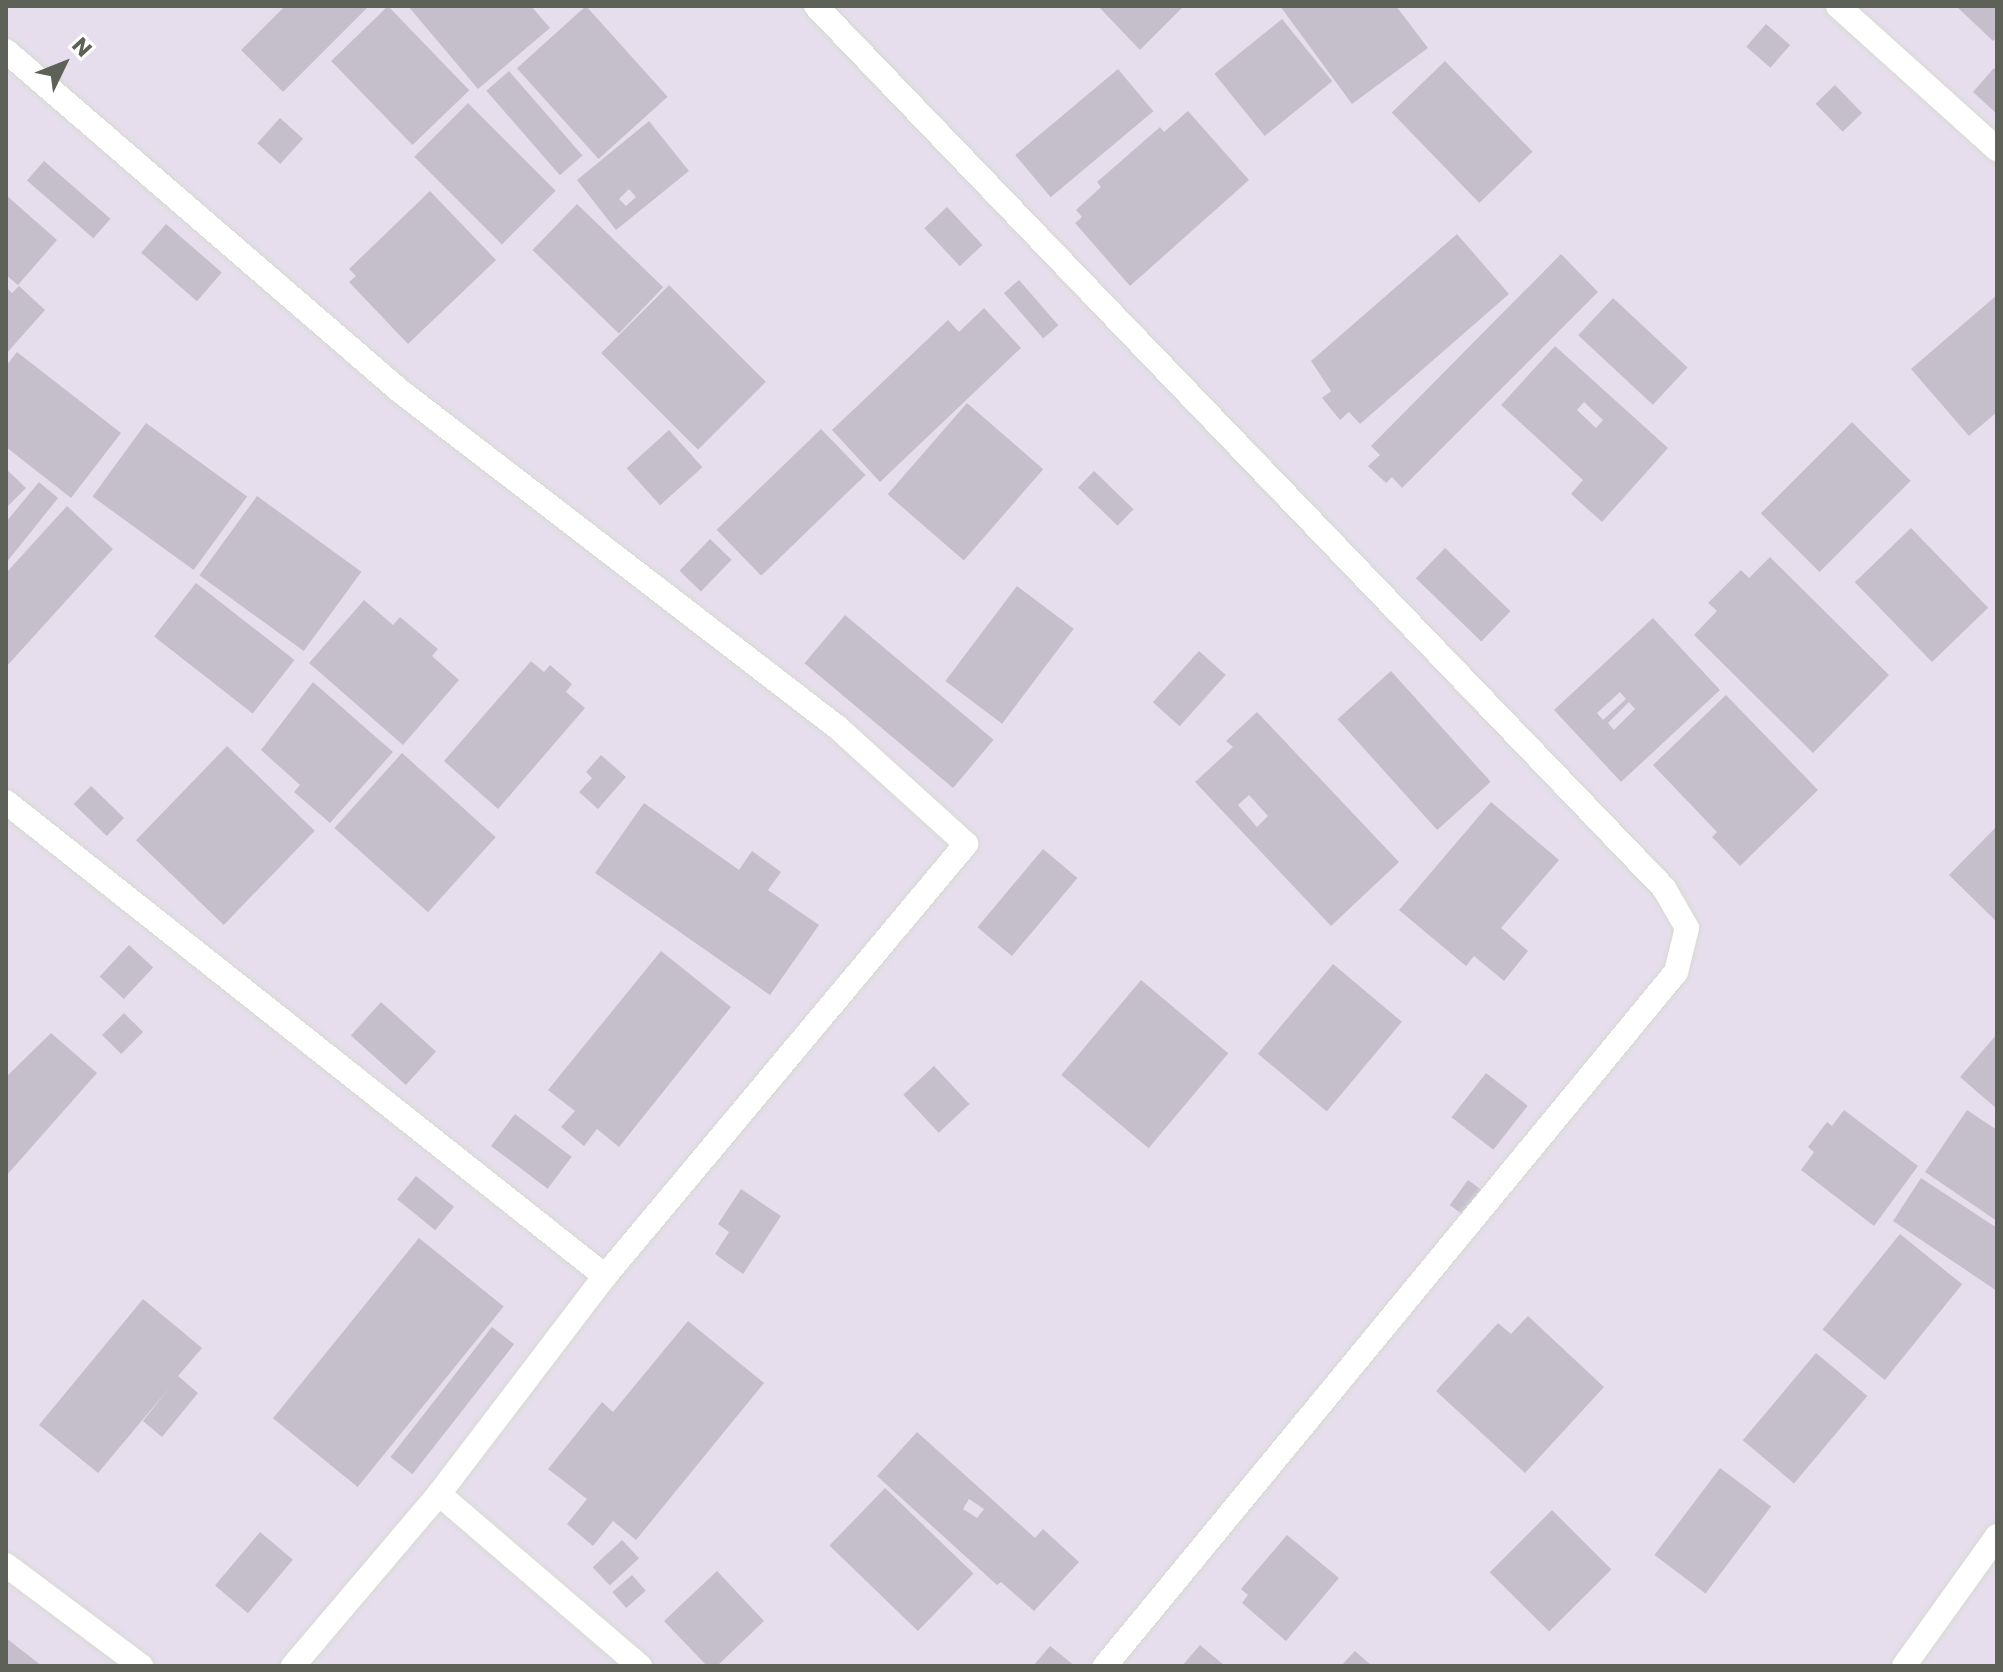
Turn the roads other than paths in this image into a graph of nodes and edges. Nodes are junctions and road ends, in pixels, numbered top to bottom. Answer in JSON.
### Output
{"nodes":[{"id":1,"x":816,"y":6,"type":"edge"},
{"id":2,"x":1838,"y":6,"type":"edge"},
{"id":3,"x":6,"y":51,"type":"edge"},
{"id":4,"x":1997,"y":149,"type":"edge"},
{"id":5,"x":6,"y":802,"type":"edge"},
{"id":6,"x":605,"y":1276,"type":"junction"},
{"id":7,"x":439,"y":1494,"type":"junction"},
{"id":8,"x":1997,"y":1536,"type":"edge"},
{"id":9,"x":6,"y":1565,"type":"edge"},
{"id":10,"x":141,"y":1666,"type":"edge"},
{"id":11,"x":293,"y":1666,"type":"edge"},
{"id":12,"x":640,"y":1666,"type":"edge"},
{"id":13,"x":1105,"y":1666,"type":"edge"},
{"id":14,"x":1904,"y":1666,"type":"edge"}],
"edges":[{"from":1,"to":13,"type":"street"},
{"from":2,"to":4,"type":"street"},
{"from":3,"to":6,"type":"street"},
{"from":5,"to":6,"type":"street"},
{"from":6,"to":7,"type":"street"},
{"from":7,"to":11,"type":"street"},
{"from":7,"to":12,"type":"street"},
{"from":8,"to":14,"type":"street"},
{"from":9,"to":10,"type":"street"}]}
